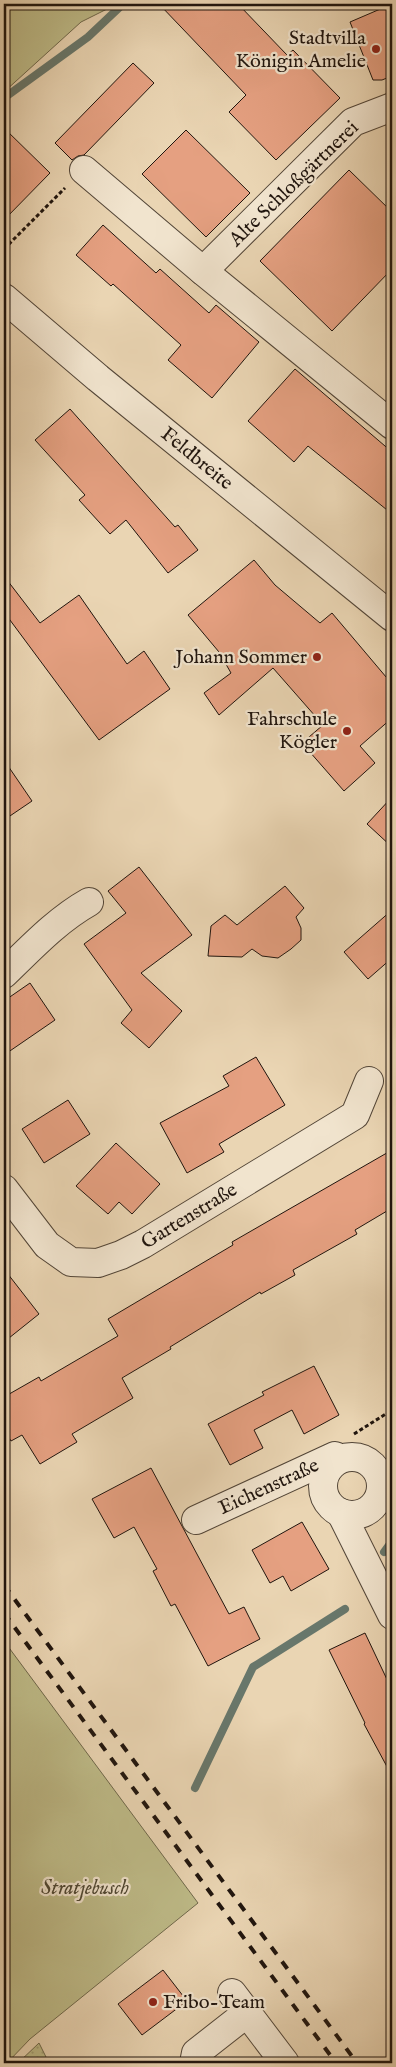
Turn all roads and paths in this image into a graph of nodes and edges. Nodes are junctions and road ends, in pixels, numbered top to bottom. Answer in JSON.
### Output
{"nodes":[{"id":1,"x":392,"y":106,"type":"edge"},
{"id":2,"x":84,"y":170,"type":"joint"},
{"id":3,"x":4,"y":249,"type":"edge"},
{"id":4,"x":203,"y":272,"type":"junction"},
{"id":5,"x":4,"y":298,"type":"edge"},
{"id":6,"x":392,"y":425,"type":"edge"},
{"id":7,"x":392,"y":617,"type":"edge"},
{"id":8,"x":89,"y":902,"type":"dead end"},
{"id":9,"x":4,"y":974,"type":"edge"},
{"id":10,"x":369,"y":1081,"type":"dead end"},
{"id":11,"x":4,"y":1189,"type":"edge"},
{"id":12,"x":392,"y":1410,"type":"edge"},
{"id":13,"x":341,"y":1458,"type":"junction"},
{"id":14,"x":341,"y":1513,"type":"junction"},
{"id":15,"x":196,"y":1520,"type":"dead end"},
{"id":16,"x":392,"y":1615,"type":"edge"},
{"id":17,"x":194,"y":2063,"type":"edge"},
{"id":18,"x":285,"y":2063,"type":"edge"}],
"edges":[{"from":1,"to":4,"type":"street","name":"Alte Schloßgärtnerei"},
{"from":2,"to":3,"type":"path"},
{"from":2,"to":4,"type":"street"},
{"from":4,"to":6,"type":"street"},
{"from":5,"to":7,"type":"street","name":"Feldbreite"},
{"from":8,"to":9,"type":"street"},
{"from":10,"to":11,"type":"street","name":"Gartenstraße"},
{"from":12,"to":13,"type":"path"},
{"from":13,"to":14,"type":"street","name":"Eichenstraße"},
{"from":13,"to":14,"type":"street","name":"Eichenstraße"},
{"from":13,"to":15,"type":"street","name":"Eichenstraße"},
{"from":14,"to":16,"type":"street","name":"Eichenstraße"},
{"from":17,"to":18,"type":"street"}]}
